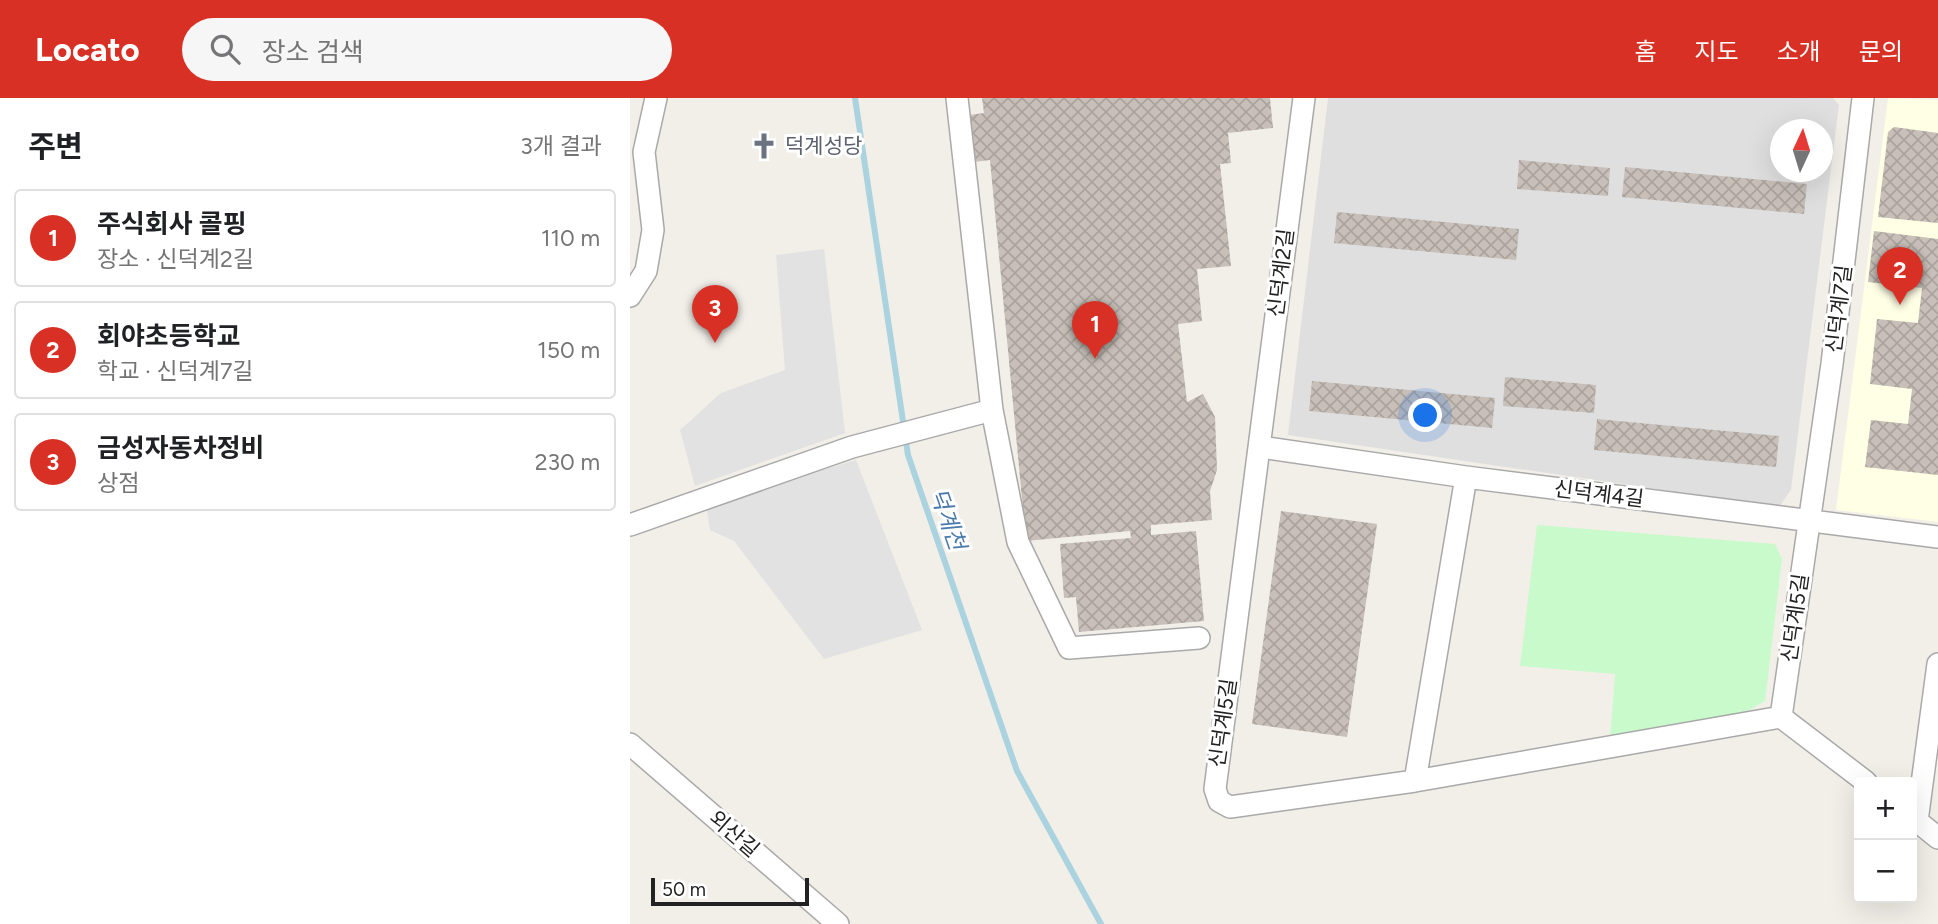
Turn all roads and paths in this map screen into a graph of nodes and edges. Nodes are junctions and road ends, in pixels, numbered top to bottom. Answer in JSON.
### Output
{"nodes":[{"id":1,"x":656,"y":98,"type":"edge"},
{"id":2,"x":957,"y":98,"type":"edge"},
{"id":3,"x":1304,"y":98,"type":"edge"},
{"id":4,"x":1863,"y":98,"type":"edge"},
{"id":5,"x":630,"y":296,"type":"edge"},
{"id":6,"x":992,"y":410,"type":"junction"},
{"id":7,"x":1260,"y":447,"type":"junction"},
{"id":8,"x":1466,"y":477,"type":"junction"},
{"id":9,"x":1809,"y":519,"type":"junction"},
{"id":10,"x":630,"y":525,"type":"edge"},
{"id":11,"x":1938,"y":537,"type":"edge"},
{"id":12,"x":1199,"y":638,"type":"dead end"},
{"id":13,"x":1938,"y":664,"type":"edge"},
{"id":14,"x":1782,"y":717,"type":"junction"},
{"id":15,"x":630,"y":744,"type":"edge"},
{"id":16,"x":1860,"y":777,"type":"edge"},
{"id":17,"x":1415,"y":781,"type":"junction"},
{"id":18,"x":1917,"y":800,"type":"edge"},
{"id":19,"x":1917,"y":821,"type":"edge"},
{"id":20,"x":1938,"y":838,"type":"edge"},
{"id":21,"x":838,"y":924,"type":"edge"}],
"edges":[{"from":1,"to":5,"type":"street"},
{"from":2,"to":6,"type":"street"},
{"from":3,"to":7,"type":"street","name":"신덕계2길"},
{"from":4,"to":9,"type":"street","name":"신덕계7길"},
{"from":6,"to":10,"type":"street"},
{"from":6,"to":12,"type":"street"},
{"from":7,"to":8,"type":"street","name":"신덕계4길"},
{"from":7,"to":17,"type":"street","name":"신덕계5길"},
{"from":8,"to":9,"type":"street","name":"신덕계4길"},
{"from":8,"to":17,"type":"street"},
{"from":9,"to":11,"type":"street","name":"신덕계4길"},
{"from":9,"to":14,"type":"street","name":"신덕계5길"},
{"from":13,"to":18,"type":"street"},
{"from":14,"to":16,"type":"street"},
{"from":14,"to":17,"type":"street","name":"신덕계5길"},
{"from":15,"to":21,"type":"street","name":"외산길"},
{"from":19,"to":20,"type":"street"}]}
